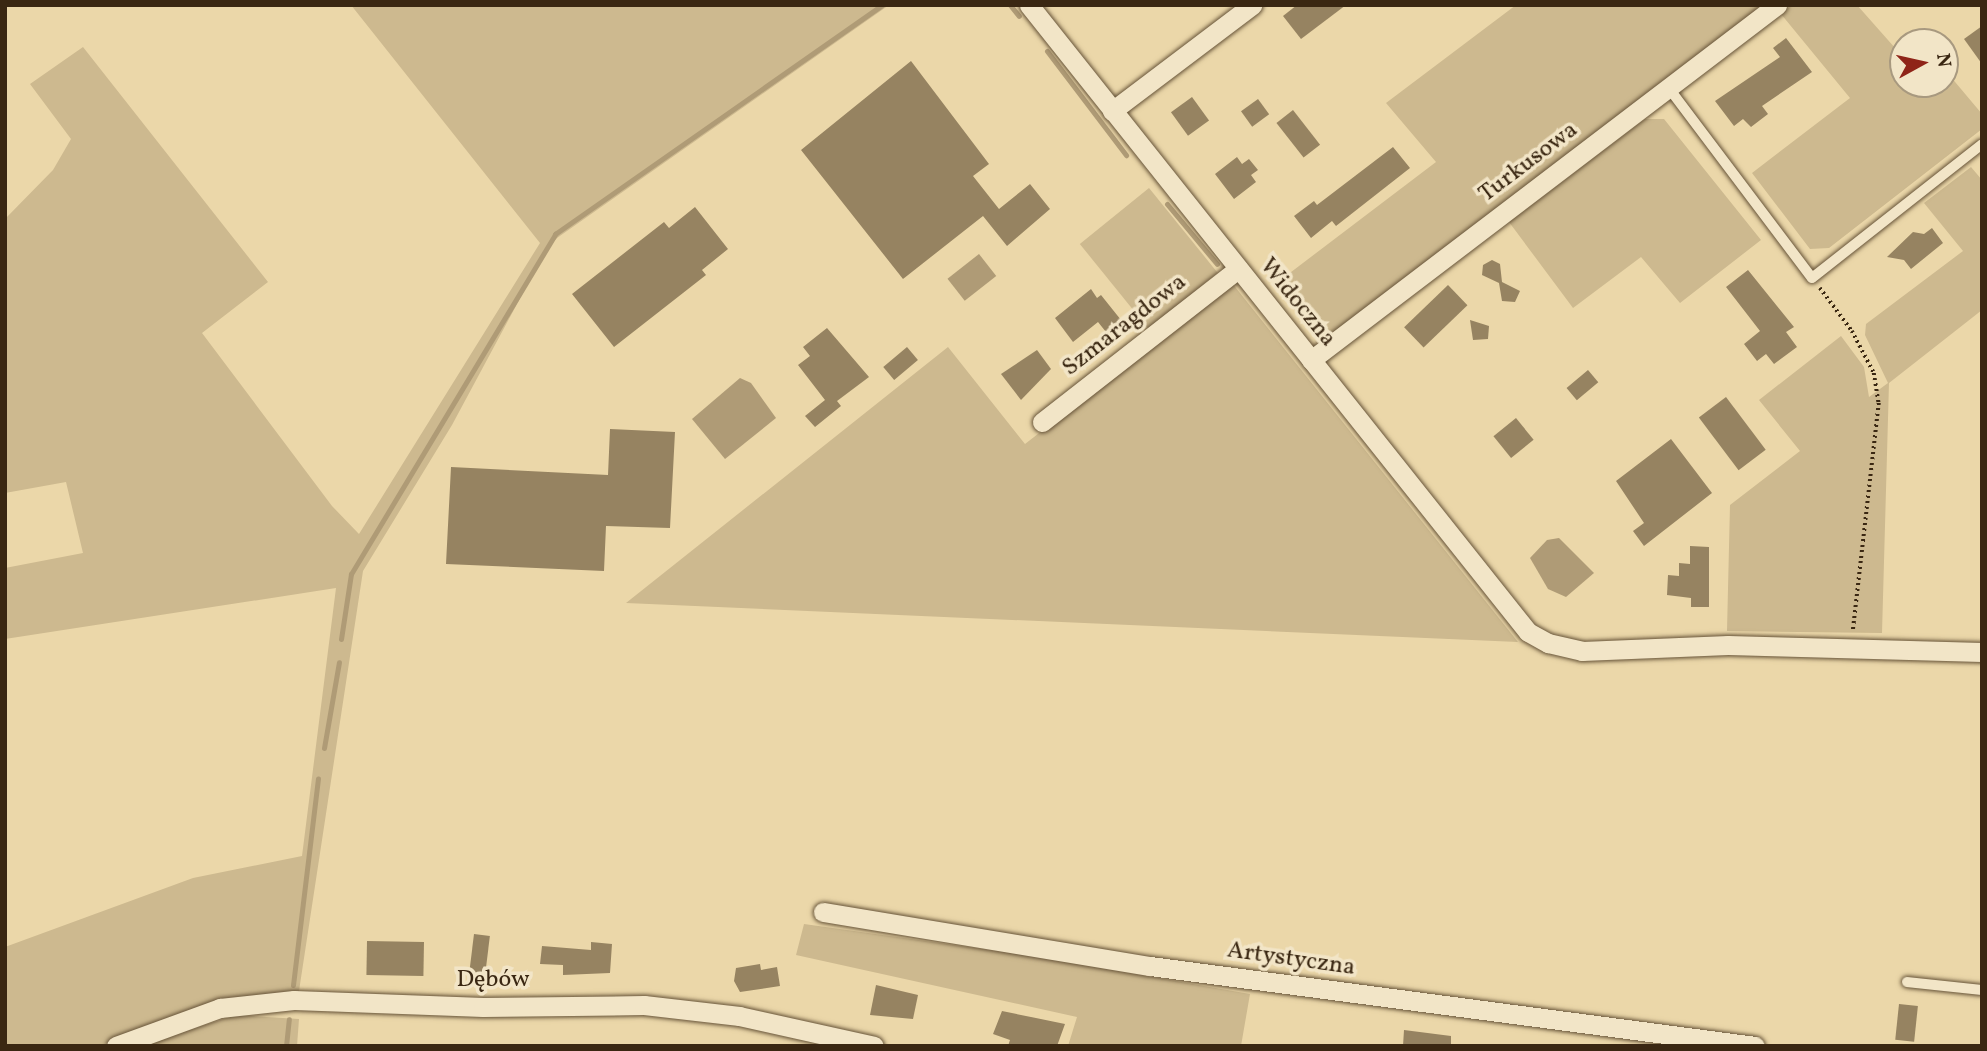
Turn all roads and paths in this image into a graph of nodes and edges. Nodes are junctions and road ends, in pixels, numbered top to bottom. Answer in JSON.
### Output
{"nodes":[{"id":1,"x":1029,"y":5,"type":"edge"},
{"id":2,"x":1252,"y":5,"type":"edge"},
{"id":3,"x":1777,"y":5,"type":"edge"},
{"id":4,"x":1668,"y":87,"type":"junction"},
{"id":5,"x":1112,"y":111,"type":"junction"},
{"id":6,"x":1982,"y":144,"type":"edge"},
{"id":7,"x":1238,"y":269,"type":"junction"},
{"id":8,"x":1812,"y":278,"type":"junction"},
{"id":9,"x":1311,"y":359,"type":"junction"},
{"id":10,"x":1042,"y":422,"type":"dead end"},
{"id":11,"x":1853,"y":649,"type":"junction"},
{"id":12,"x":1982,"y":652,"type":"edge"},
{"id":13,"x":823,"y":912,"type":"dead end"},
{"id":14,"x":1907,"y":982,"type":"dead end"},
{"id":15,"x":1982,"y":990,"type":"edge"},
{"id":16,"x":116,"y":1046,"type":"edge"},
{"id":17,"x":874,"y":1046,"type":"edge"},
{"id":18,"x":1755,"y":1046,"type":"edge"}],
"edges":[{"from":1,"to":5,"type":"street","name":"Widoczna"},
{"from":2,"to":5,"type":"street"},
{"from":3,"to":4,"type":"street","name":"Turkusowa"},
{"from":4,"to":8,"type":"lane"},
{"from":4,"to":9,"type":"street","name":"Turkusowa"},
{"from":5,"to":7,"type":"street","name":"Widoczna"},
{"from":6,"to":8,"type":"lane"},
{"from":7,"to":9,"type":"street","name":"Widoczna"},
{"from":7,"to":10,"type":"street","name":"Szmaragdowa"},
{"from":8,"to":11,"type":"path"},
{"from":9,"to":11,"type":"street","name":"Widoczna"},
{"from":11,"to":12,"type":"street"},
{"from":13,"to":18,"type":"street","name":"Artystyczna"},
{"from":14,"to":15,"type":"lane"},
{"from":16,"to":17,"type":"street","name":"Dębów"}]}
